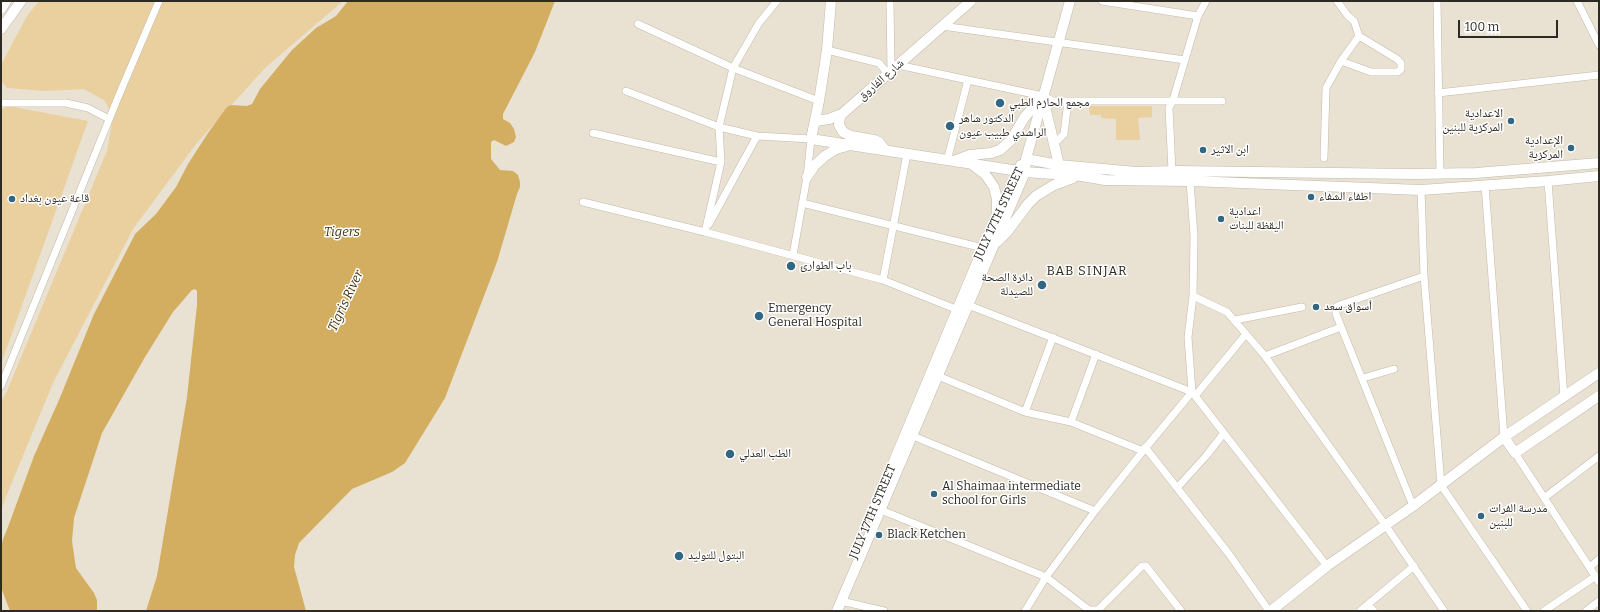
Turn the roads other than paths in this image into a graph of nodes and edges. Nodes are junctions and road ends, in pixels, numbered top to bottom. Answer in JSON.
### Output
{"nodes":[{"id":1,"x":6,"y":1,"type":"edge"},
{"id":2,"x":21,"y":1,"type":"edge"},
{"id":3,"x":159,"y":1,"type":"edge"},
{"id":4,"x":777,"y":1,"type":"edge"},
{"id":5,"x":831,"y":1,"type":"edge"},
{"id":6,"x":890,"y":1,"type":"edge"},
{"id":7,"x":970,"y":1,"type":"edge"},
{"id":8,"x":1070,"y":1,"type":"edge"},
{"id":9,"x":1102,"y":1,"type":"edge"},
{"id":10,"x":1107,"y":1,"type":"edge"},
{"id":11,"x":1206,"y":1,"type":"edge"},
{"id":12,"x":1337,"y":1,"type":"edge"},
{"id":13,"x":1437,"y":1,"type":"edge"},
{"id":14,"x":1577,"y":1,"type":"edge"},
{"id":15,"x":1,"y":8,"type":"edge"},
{"id":16,"x":1198,"y":16,"type":"junction"},
{"id":17,"x":638,"y":24,"type":"dead end"},
{"id":18,"x":942,"y":26,"type":"junction"},
{"id":19,"x":1,"y":29,"type":"edge"},
{"id":20,"x":1359,"y":36,"type":"junction"},
{"id":21,"x":1058,"y":42,"type":"junction"},
{"id":22,"x":1599,"y":45,"type":"edge"},
{"id":23,"x":826,"y":50,"type":"junction"},
{"id":24,"x":1185,"y":60,"type":"junction"},
{"id":25,"x":1341,"y":61,"type":"junction"},
{"id":26,"x":733,"y":68,"type":"junction"},
{"id":27,"x":893,"y":70,"type":"junction"},
{"id":28,"x":1599,"y":75,"type":"edge"},
{"id":29,"x":968,"y":80,"type":"junction"},
{"id":30,"x":626,"y":91,"type":"dead end"},
{"id":31,"x":1438,"y":93,"type":"junction"},
{"id":32,"x":1043,"y":96,"type":"junction"},
{"id":33,"x":1173,"y":100,"type":"junction"},
{"id":34,"x":819,"y":101,"type":"junction"},
{"id":35,"x":1068,"y":101,"type":"junction"},
{"id":36,"x":1222,"y":101,"type":"dead end"},
{"id":37,"x":1,"y":103,"type":"edge"},
{"id":38,"x":842,"y":114,"type":"junction"},
{"id":39,"x":110,"y":119,"type":"junction"},
{"id":40,"x":816,"y":121,"type":"junction"},
{"id":41,"x":719,"y":127,"type":"junction"},
{"id":42,"x":593,"y":133,"type":"dead end"},
{"id":43,"x":757,"y":136,"type":"junction"},
{"id":44,"x":811,"y":139,"type":"junction"},
{"id":45,"x":1054,"y":144,"type":"junction"},
{"id":46,"x":849,"y":145,"type":"junction"},
{"id":47,"x":885,"y":150,"type":"junction"},
{"id":48,"x":907,"y":154,"type":"junction"},
{"id":49,"x":1324,"y":158,"type":"dead end"},
{"id":50,"x":1026,"y":159,"type":"junction"},
{"id":51,"x":950,"y":161,"type":"junction"},
{"id":52,"x":721,"y":162,"type":"junction"},
{"id":53,"x":1599,"y":163,"type":"edge"},
{"id":54,"x":973,"y":165,"type":"junction"},
{"id":55,"x":1059,"y":165,"type":"junction"},
{"id":56,"x":1021,"y":171,"type":"junction"},
{"id":57,"x":1172,"y":171,"type":"junction"},
{"id":58,"x":1347,"y":173,"type":"junction"},
{"id":59,"x":1440,"y":173,"type":"junction"},
{"id":60,"x":1082,"y":176,"type":"junction"},
{"id":61,"x":1599,"y":176,"type":"edge"},
{"id":62,"x":807,"y":177,"type":"junction"},
{"id":63,"x":1190,"y":181,"type":"junction"},
{"id":64,"x":1548,"y":181,"type":"junction"},
{"id":65,"x":1485,"y":185,"type":"junction"},
{"id":66,"x":1346,"y":188,"type":"junction"},
{"id":67,"x":1421,"y":190,"type":"junction"},
{"id":68,"x":583,"y":202,"type":"dead end"},
{"id":69,"x":802,"y":203,"type":"junction"},
{"id":70,"x":996,"y":217,"type":"junction"},
{"id":71,"x":893,"y":226,"type":"junction"},
{"id":72,"x":705,"y":232,"type":"junction"},
{"id":73,"x":987,"y":248,"type":"junction"},
{"id":74,"x":793,"y":255,"type":"junction"},
{"id":75,"x":1424,"y":276,"type":"junction"},
{"id":76,"x":883,"y":280,"type":"junction"},
{"id":77,"x":1193,"y":296,"type":"junction"},
{"id":78,"x":968,"y":305,"type":"junction"},
{"id":79,"x":1302,"y":306,"type":"dead end"},
{"id":80,"x":958,"y":310,"type":"junction"},
{"id":81,"x":1235,"y":320,"type":"junction"},
{"id":82,"x":1341,"y":327,"type":"junction"},
{"id":83,"x":1246,"y":334,"type":"junction"},
{"id":84,"x":1053,"y":337,"type":"junction"},
{"id":85,"x":1096,"y":354,"type":"junction"},
{"id":86,"x":1264,"y":356,"type":"junction"},
{"id":87,"x":1394,"y":369,"type":"dead end"},
{"id":88,"x":1599,"y":373,"type":"edge"},
{"id":89,"x":938,"y":376,"type":"junction"},
{"id":90,"x":1363,"y":378,"type":"junction"},
{"id":91,"x":1,"y":386,"type":"edge"},
{"id":92,"x":1194,"y":394,"type":"junction"},
{"id":93,"x":1599,"y":396,"type":"edge"},
{"id":94,"x":1564,"y":397,"type":"junction"},
{"id":95,"x":1025,"y":412,"type":"junction"},
{"id":96,"x":1071,"y":422,"type":"junction"},
{"id":97,"x":1224,"y":433,"type":"junction"},
{"id":98,"x":913,"y":436,"type":"junction"},
{"id":99,"x":1504,"y":437,"type":"junction"},
{"id":100,"x":1144,"y":449,"type":"junction"},
{"id":101,"x":1515,"y":453,"type":"junction"},
{"id":102,"x":1599,"y":456,"type":"edge"},
{"id":103,"x":1441,"y":485,"type":"junction"},
{"id":104,"x":1177,"y":488,"type":"junction"},
{"id":105,"x":1544,"y":498,"type":"junction"},
{"id":106,"x":1412,"y":506,"type":"junction"},
{"id":107,"x":881,"y":510,"type":"junction"},
{"id":108,"x":1095,"y":511,"type":"junction"},
{"id":109,"x":1386,"y":526,"type":"junction"},
{"id":110,"x":1599,"y":560,"type":"edge"},
{"id":111,"x":1328,"y":566,"type":"junction"},
{"id":112,"x":1414,"y":566,"type":"junction"},
{"id":113,"x":1590,"y":567,"type":"junction"},
{"id":114,"x":1046,"y":577,"type":"junction"},
{"id":115,"x":1597,"y":579,"type":"edge"},
{"id":116,"x":1599,"y":601,"type":"edge"},
{"id":117,"x":1368,"y":604,"type":"junction"},
{"id":118,"x":839,"y":606,"type":"edge"},
{"id":119,"x":831,"y":611,"type":"edge"},
{"id":120,"x":884,"y":611,"type":"edge"},
{"id":121,"x":1026,"y":611,"type":"edge"},
{"id":122,"x":1181,"y":611,"type":"edge"},
{"id":123,"x":1270,"y":611,"type":"edge"},
{"id":124,"x":1360,"y":611,"type":"edge"},
{"id":125,"x":1374,"y":611,"type":"edge"},
{"id":126,"x":1444,"y":611,"type":"edge"},
{"id":127,"x":1527,"y":611,"type":"edge"},
{"id":128,"x":1544,"y":611,"type":"edge"},
{"id":129,"x":1586,"y":611,"type":"edge"}],
"edges":[{"from":1,"to":15,"type":"main road"},
{"from":2,"to":19,"type":"main road"},
{"from":3,"to":39,"type":"street"},
{"from":4,"to":26,"type":"street"},
{"from":5,"to":23,"type":"main road"},
{"from":6,"to":27,"type":"street"},
{"from":7,"to":18,"type":"main road","name":"شارع الفاروق"},
{"from":8,"to":21,"type":"main road"},
{"from":9,"to":10,"type":"street"},
{"from":10,"to":16,"type":"street"},
{"from":11,"to":16,"type":"street"},
{"from":12,"to":20,"type":"street"},
{"from":13,"to":31,"type":"street"},
{"from":14,"to":22,"type":"street"},
{"from":16,"to":24,"type":"street"},
{"from":17,"to":26,"type":"street"},
{"from":18,"to":21,"type":"street"},
{"from":18,"to":27,"type":"main road","name":"شارع الفاروق"},
{"from":20,"to":25,"type":"street"},
{"from":20,"to":25,"type":"street"},
{"from":21,"to":24,"type":"street"},
{"from":21,"to":32,"type":"main road"},
{"from":23,"to":27,"type":"street"},
{"from":23,"to":34,"type":"main road"},
{"from":24,"to":33,"type":"street"},
{"from":25,"to":49,"type":"street"},
{"from":26,"to":34,"type":"street"},
{"from":26,"to":41,"type":"street"},
{"from":27,"to":29,"type":"street"},
{"from":27,"to":38,"type":"main road","name":"شارع الفاروق"},
{"from":28,"to":31,"type":"street"},
{"from":29,"to":32,"type":"street"},
{"from":29,"to":51,"type":"street"},
{"from":30,"to":41,"type":"street"},
{"from":31,"to":59,"type":"street"},
{"from":32,"to":35,"type":"street"},
{"from":32,"to":45,"type":"main road"},
{"from":32,"to":50,"type":"main road"},
{"from":32,"to":51,"type":"main road"},
{"from":33,"to":35,"type":"street"},
{"from":33,"to":36,"type":"street"},
{"from":33,"to":57,"type":"street"},
{"from":34,"to":40,"type":"main road"},
{"from":35,"to":45,"type":"street"},
{"from":37,"to":39,"type":"street"},
{"from":38,"to":40,"type":"main road"},
{"from":38,"to":47,"type":"main road"},
{"from":39,"to":91,"type":"street"},
{"from":40,"to":44,"type":"main road"},
{"from":41,"to":43,"type":"street"},
{"from":41,"to":52,"type":"street"},
{"from":42,"to":52,"type":"street"},
{"from":43,"to":44,"type":"street"},
{"from":43,"to":72,"type":"street"},
{"from":44,"to":46,"type":"main road"},
{"from":44,"to":62,"type":"street"},
{"from":45,"to":55,"type":"main road"},
{"from":46,"to":47,"type":"main road"},
{"from":46,"to":62,"type":"main road"},
{"from":47,"to":48,"type":"main road"},
{"from":48,"to":51,"type":"main road"},
{"from":48,"to":71,"type":"street"},
{"from":50,"to":55,"type":"main road"},
{"from":50,"to":56,"type":"main road","name":"JULY 17TH STREET"},
{"from":51,"to":54,"type":"main road"},
{"from":52,"to":72,"type":"street"},
{"from":53,"to":59,"type":"main road"},
{"from":54,"to":56,"type":"main road"},
{"from":54,"to":70,"type":"main road"},
{"from":55,"to":57,"type":"main road"},
{"from":56,"to":60,"type":"main road"},
{"from":56,"to":70,"type":"main road","name":"JULY 17TH STREET"},
{"from":56,"to":73,"type":"main road","name":"JULY 17TH STREET"},
{"from":57,"to":58,"type":"main road"},
{"from":58,"to":59,"type":"main road"},
{"from":58,"to":66,"type":"main road"},
{"from":60,"to":63,"type":"main road"},
{"from":60,"to":73,"type":"main road"},
{"from":61,"to":64,"type":"main road"},
{"from":62,"to":69,"type":"street"},
{"from":63,"to":66,"type":"main road"},
{"from":63,"to":77,"type":"street"},
{"from":64,"to":65,"type":"main road"},
{"from":64,"to":94,"type":"street"},
{"from":65,"to":67,"type":"main road"},
{"from":65,"to":99,"type":"street"},
{"from":66,"to":67,"type":"main road"},
{"from":67,"to":75,"type":"street"},
{"from":68,"to":72,"type":"street"},
{"from":69,"to":71,"type":"street"},
{"from":69,"to":74,"type":"street"},
{"from":70,"to":73,"type":"main road","name":"JULY 17TH STREET"},
{"from":71,"to":73,"type":"street"},
{"from":71,"to":76,"type":"street"},
{"from":72,"to":74,"type":"street"},
{"from":73,"to":78,"type":"main road","name":"JULY 17TH STREET"},
{"from":73,"to":80,"type":"main road","name":"JULY 17TH STREET"},
{"from":74,"to":76,"type":"street"},
{"from":75,"to":82,"type":"street"},
{"from":75,"to":103,"type":"street"},
{"from":76,"to":80,"type":"street"},
{"from":77,"to":81,"type":"street"},
{"from":77,"to":92,"type":"street"},
{"from":78,"to":84,"type":"street"},
{"from":78,"to":89,"type":"main road","name":"JULY 17TH STREET"},
{"from":79,"to":81,"type":"street"},
{"from":80,"to":119,"type":"main road","name":"JULY 17TH STREET"},
{"from":81,"to":83,"type":"street"},
{"from":82,"to":86,"type":"street"},
{"from":82,"to":90,"type":"street"},
{"from":83,"to":86,"type":"street"},
{"from":83,"to":92,"type":"street"},
{"from":84,"to":85,"type":"street"},
{"from":84,"to":95,"type":"street"},
{"from":85,"to":92,"type":"street"},
{"from":85,"to":96,"type":"street"},
{"from":86,"to":109,"type":"street"},
{"from":87,"to":90,"type":"street"},
{"from":88,"to":94,"type":"main road"},
{"from":89,"to":95,"type":"street"},
{"from":89,"to":98,"type":"main road","name":"JULY 17TH STREET"},
{"from":90,"to":106,"type":"street"},
{"from":92,"to":97,"type":"street"},
{"from":92,"to":100,"type":"street"},
{"from":93,"to":101,"type":"main road"},
{"from":94,"to":99,"type":"main road"},
{"from":95,"to":96,"type":"street"},
{"from":96,"to":100,"type":"street"},
{"from":97,"to":104,"type":"street"},
{"from":97,"to":111,"type":"street"},
{"from":98,"to":107,"type":"main road","name":"JULY 17TH STREET"},
{"from":98,"to":108,"type":"street"},
{"from":99,"to":101,"type":"main road"},
{"from":99,"to":103,"type":"main road"},
{"from":100,"to":104,"type":"street"},
{"from":100,"to":108,"type":"street"},
{"from":101,"to":105,"type":"street"},
{"from":102,"to":105,"type":"street"},
{"from":103,"to":106,"type":"main road"},
{"from":103,"to":127,"type":"street"},
{"from":104,"to":123,"type":"street"},
{"from":105,"to":113,"type":"street"},
{"from":106,"to":109,"type":"main road"},
{"from":107,"to":114,"type":"street"},
{"from":107,"to":118,"type":"main road","name":"JULY 17TH STREET"},
{"from":108,"to":114,"type":"street"},
{"from":109,"to":111,"type":"main road"},
{"from":109,"to":112,"type":"street"},
{"from":110,"to":113,"type":"street"},
{"from":111,"to":123,"type":"main road"},
{"from":112,"to":117,"type":"street"},
{"from":112,"to":126,"type":"street"},
{"from":113,"to":115,"type":"street"},
{"from":114,"to":121,"type":"street"},
{"from":114,"to":122,"type":"street"},
{"from":115,"to":128,"type":"street"},
{"from":116,"to":129,"type":"street"},
{"from":117,"to":124,"type":"street"},
{"from":117,"to":125,"type":"street"},
{"from":118,"to":120,"type":"street"}]}
